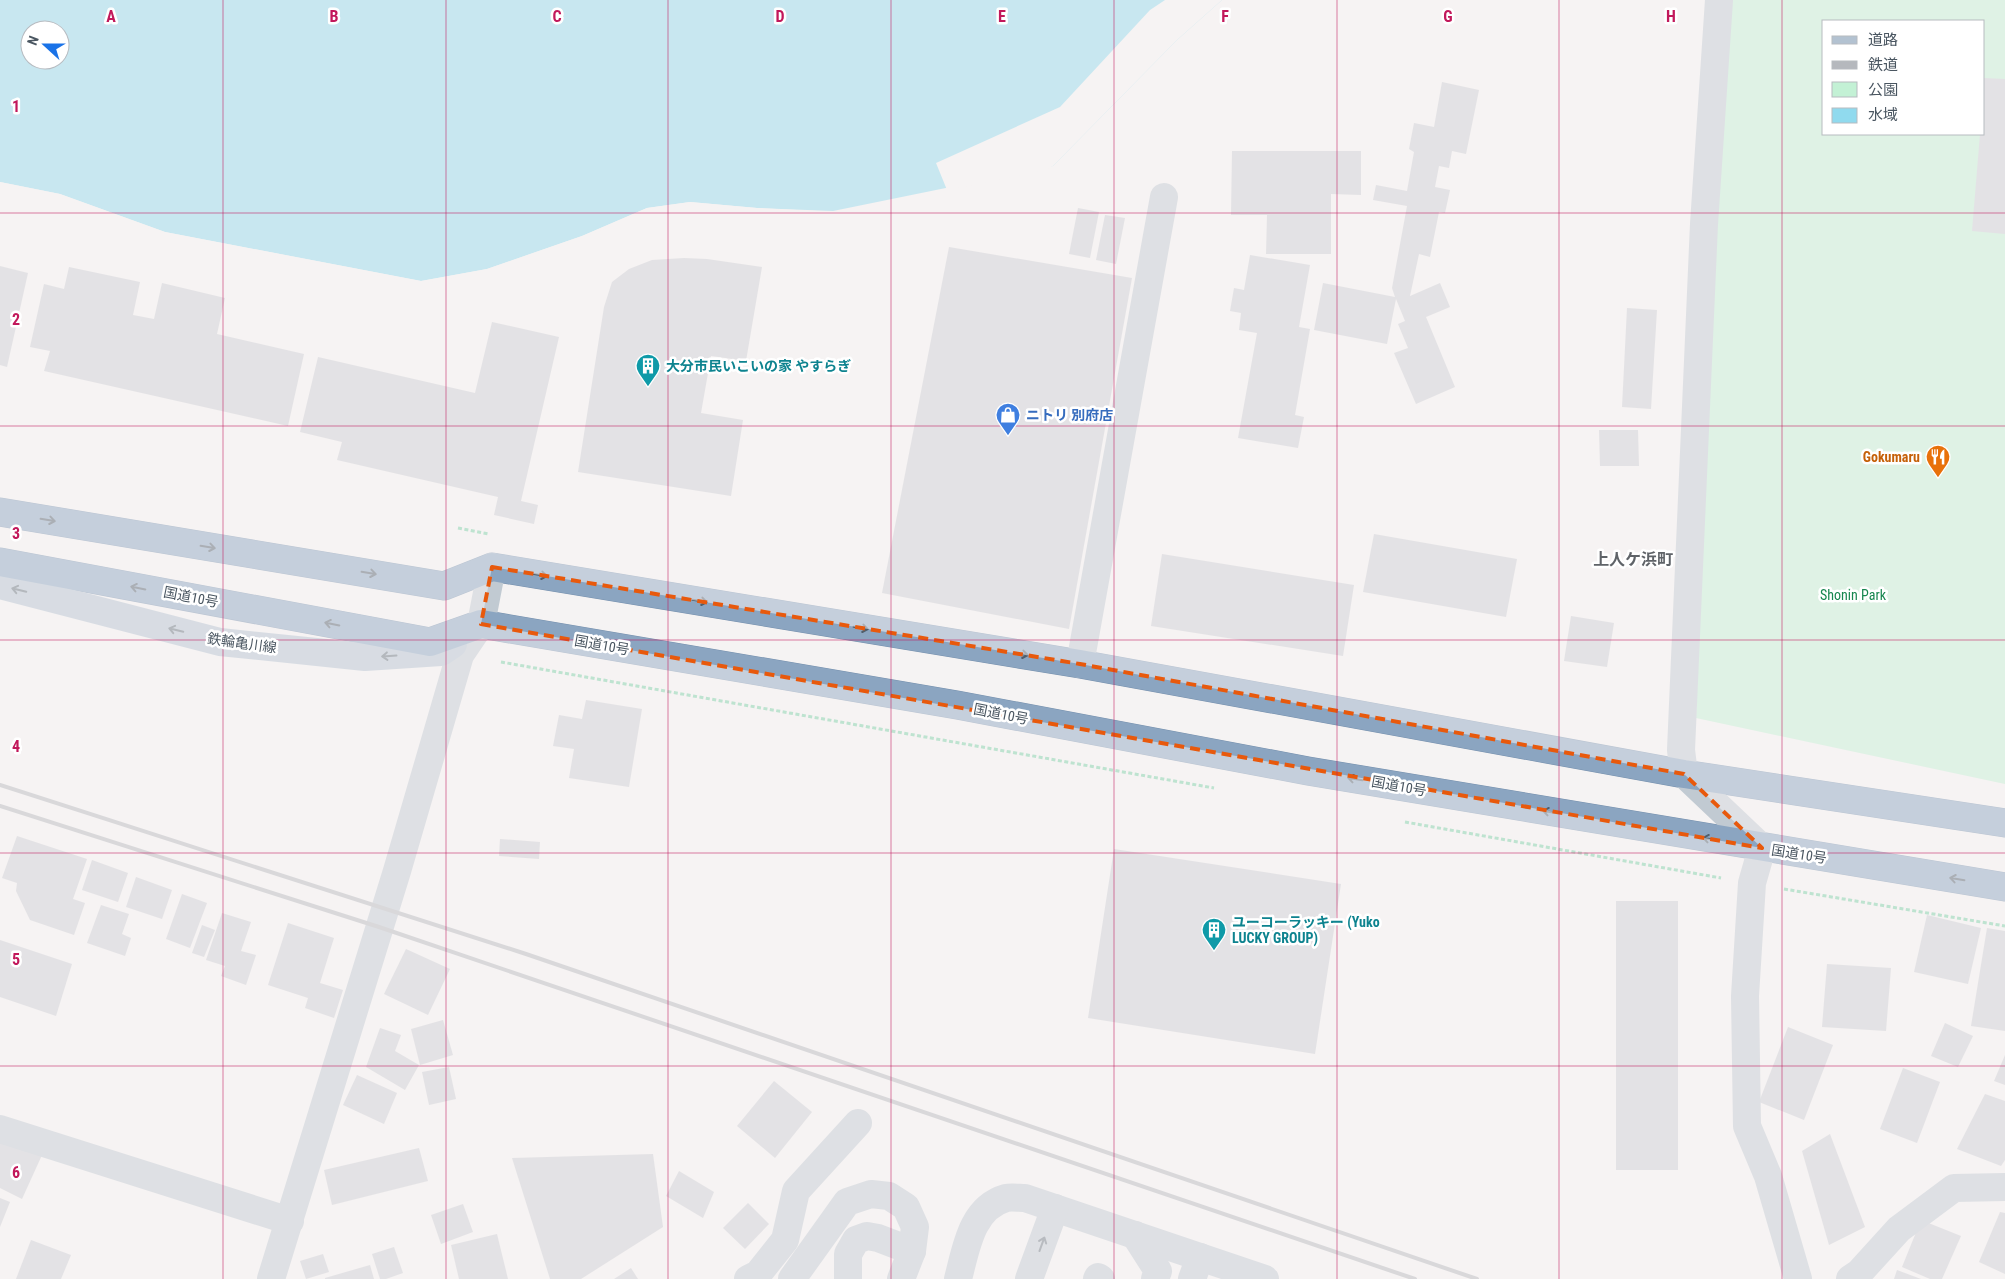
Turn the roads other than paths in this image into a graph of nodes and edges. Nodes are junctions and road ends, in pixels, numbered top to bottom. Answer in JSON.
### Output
{"nodes":[{"id":1,"x":1719,"y":0,"type":"edge"},
{"id":2,"x":1164,"y":197,"type":"dead end"},
{"id":3,"x":0,"y":512,"type":"edge"},
{"id":4,"x":0,"y":562,"type":"edge"},
{"id":5,"x":492,"y":567,"type":"junction"},
{"id":6,"x":0,"y":585,"type":"edge"},
{"id":7,"x":481,"y":624,"type":"junction"},
{"id":8,"x":1080,"y":664,"type":"junction"},
{"id":9,"x":1684,"y":774,"type":"junction"},
{"id":10,"x":2005,"y":823,"type":"edge"},
{"id":11,"x":1762,"y":848,"type":"junction"},
{"id":12,"x":2005,"y":887,"type":"edge"},
{"id":13,"x":858,"y":1123,"type":"dead end"},
{"id":14,"x":0,"y":1129,"type":"edge"},
{"id":15,"x":2005,"y":1187,"type":"edge"},
{"id":16,"x":1055,"y":1208,"type":"junction"},
{"id":17,"x":290,"y":1220,"type":"junction"},
{"id":18,"x":1135,"y":1235,"type":"junction"},
{"id":19,"x":912,"y":1251,"type":"junction"},
{"id":20,"x":1196,"y":1268,"type":"edge"},
{"id":21,"x":799,"y":1275,"type":"edge"},
{"id":22,"x":1157,"y":1275,"type":"edge"},
{"id":23,"x":271,"y":1279,"type":"edge"},
{"id":24,"x":748,"y":1279,"type":"edge"},
{"id":25,"x":848,"y":1279,"type":"edge"},
{"id":26,"x":901,"y":1279,"type":"edge"},
{"id":27,"x":958,"y":1279,"type":"edge"},
{"id":28,"x":1029,"y":1279,"type":"edge"},
{"id":29,"x":1097,"y":1279,"type":"edge"},
{"id":30,"x":1102,"y":1279,"type":"edge"},
{"id":31,"x":1265,"y":1279,"type":"edge"},
{"id":32,"x":1798,"y":1279,"type":"edge"},
{"id":33,"x":1850,"y":1279,"type":"edge"}],
"edges":[{"from":1,"to":9,"type":"street"},
{"from":2,"to":8,"type":"street"},
{"from":3,"to":5,"type":"highway","one_way":true},
{"from":7,"to":4,"type":"highway","name":"国道10号","one_way":true},
{"from":5,"to":7,"type":"street"},
{"from":5,"to":8,"type":"highway","one_way":true},
{"from":7,"to":6,"type":"main road","name":"鉄輪亀川線","one_way":true},
{"from":11,"to":7,"type":"highway","name":"国道10号","one_way":true},
{"from":7,"to":17,"type":"street"},
{"from":8,"to":9,"type":"highway"},
{"from":9,"to":10,"type":"highway"},
{"from":9,"to":11,"type":"street"},
{"from":12,"to":11,"type":"highway","name":"国道10号","one_way":true},
{"from":11,"to":32,"type":"street"},
{"from":13,"to":24,"type":"street"},
{"from":14,"to":17,"type":"street"},
{"from":15,"to":33,"type":"street"},
{"from":16,"to":18,"type":"street"},
{"from":16,"to":27,"type":"street"},
{"from":28,"to":16,"type":"street","one_way":true},
{"from":17,"to":23,"type":"street"},
{"from":18,"to":20,"type":"street"},
{"from":18,"to":22,"type":"street"},
{"from":19,"to":21,"type":"street"},
{"from":19,"to":25,"type":"street"},
{"from":19,"to":26,"type":"street"},
{"from":20,"to":22,"type":"street"},
{"from":20,"to":31,"type":"street"},
{"from":29,"to":30,"type":"street"}]}
